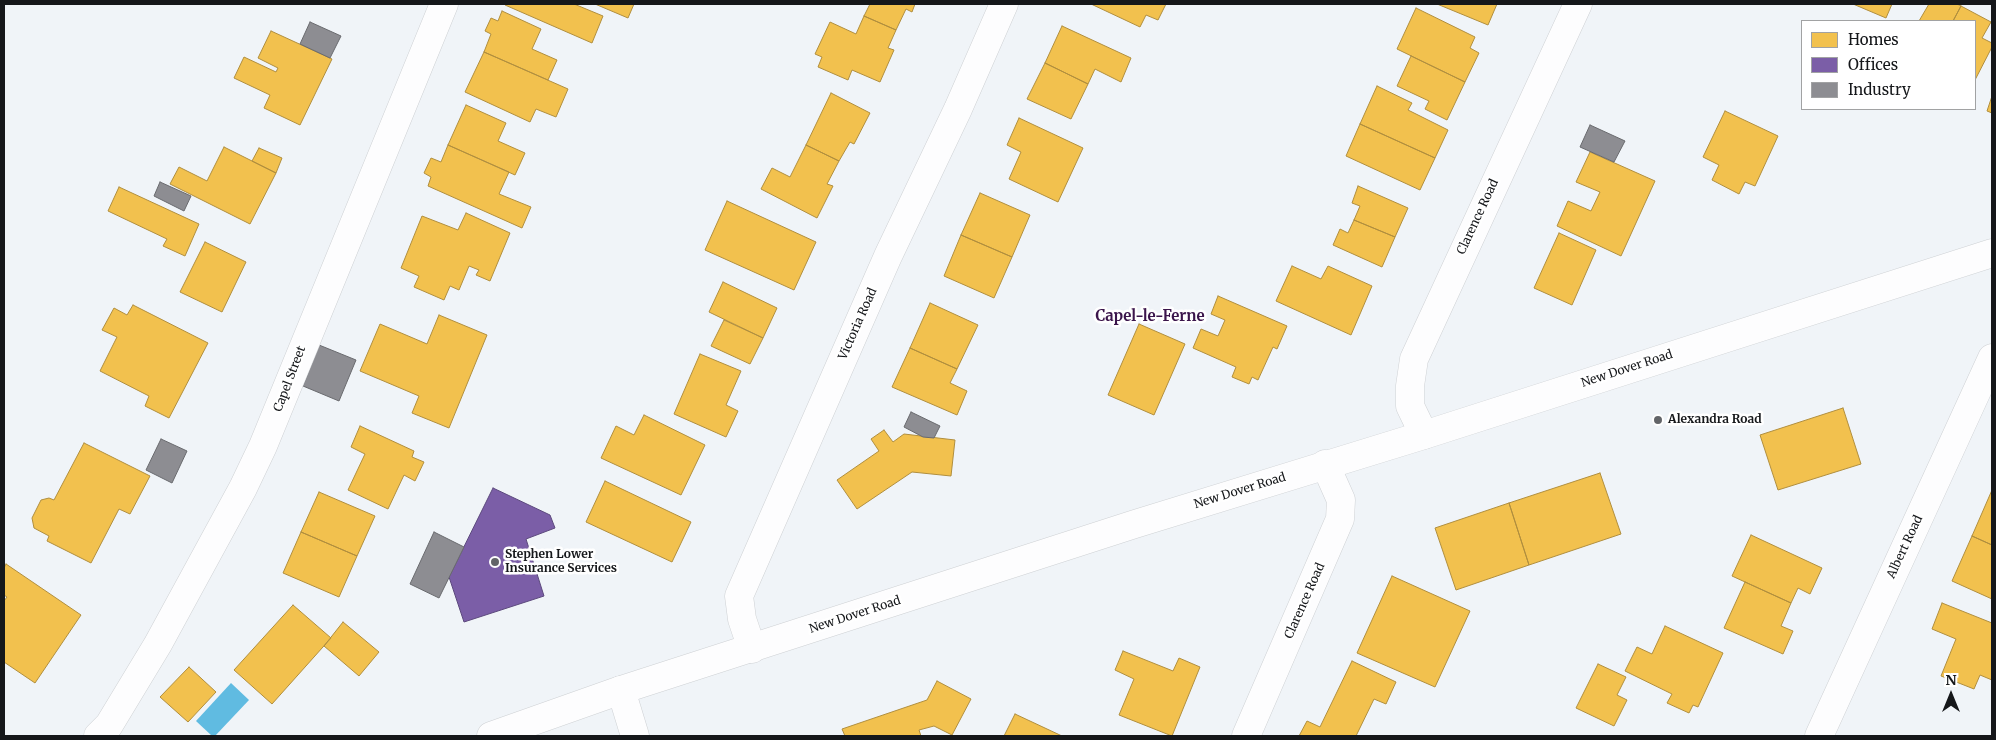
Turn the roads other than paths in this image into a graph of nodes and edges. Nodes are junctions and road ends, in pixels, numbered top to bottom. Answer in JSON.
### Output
{"nodes":[{"id":1,"x":444,"y":4,"type":"edge"},
{"id":2,"x":1004,"y":4,"type":"edge"},
{"id":3,"x":1578,"y":4,"type":"edge"},
{"id":4,"x":1992,"y":253,"type":"edge"},
{"id":5,"x":1992,"y":358,"type":"edge"},
{"id":6,"x":1424,"y":435,"type":"junction"},
{"id":7,"x":1325,"y":464,"type":"junction"},
{"id":8,"x":752,"y":649,"type":"junction"},
{"id":9,"x":621,"y":690,"type":"junction"},
{"id":10,"x":98,"y":736,"type":"edge"},
{"id":11,"x":491,"y":736,"type":"edge"},
{"id":12,"x":635,"y":736,"type":"edge"},
{"id":13,"x":1246,"y":736,"type":"edge"},
{"id":14,"x":1819,"y":736,"type":"edge"}],
"edges":[{"from":1,"to":10,"type":"street","name":"Capel Street"},
{"from":2,"to":8,"type":"street","name":"Victoria Road"},
{"from":3,"to":6,"type":"street","name":"Clarence Road"},
{"from":4,"to":6,"type":"street","name":"New Dover Road"},
{"from":5,"to":14,"type":"street","name":"Albert Road"},
{"from":6,"to":7,"type":"street","name":"New Dover Road"},
{"from":7,"to":8,"type":"street","name":"New Dover Road"},
{"from":7,"to":13,"type":"street","name":"Clarence Road"},
{"from":8,"to":9,"type":"street","name":"New Dover Road"},
{"from":9,"to":11,"type":"street","name":"New Dover Road"},
{"from":9,"to":12,"type":"street"}]}
